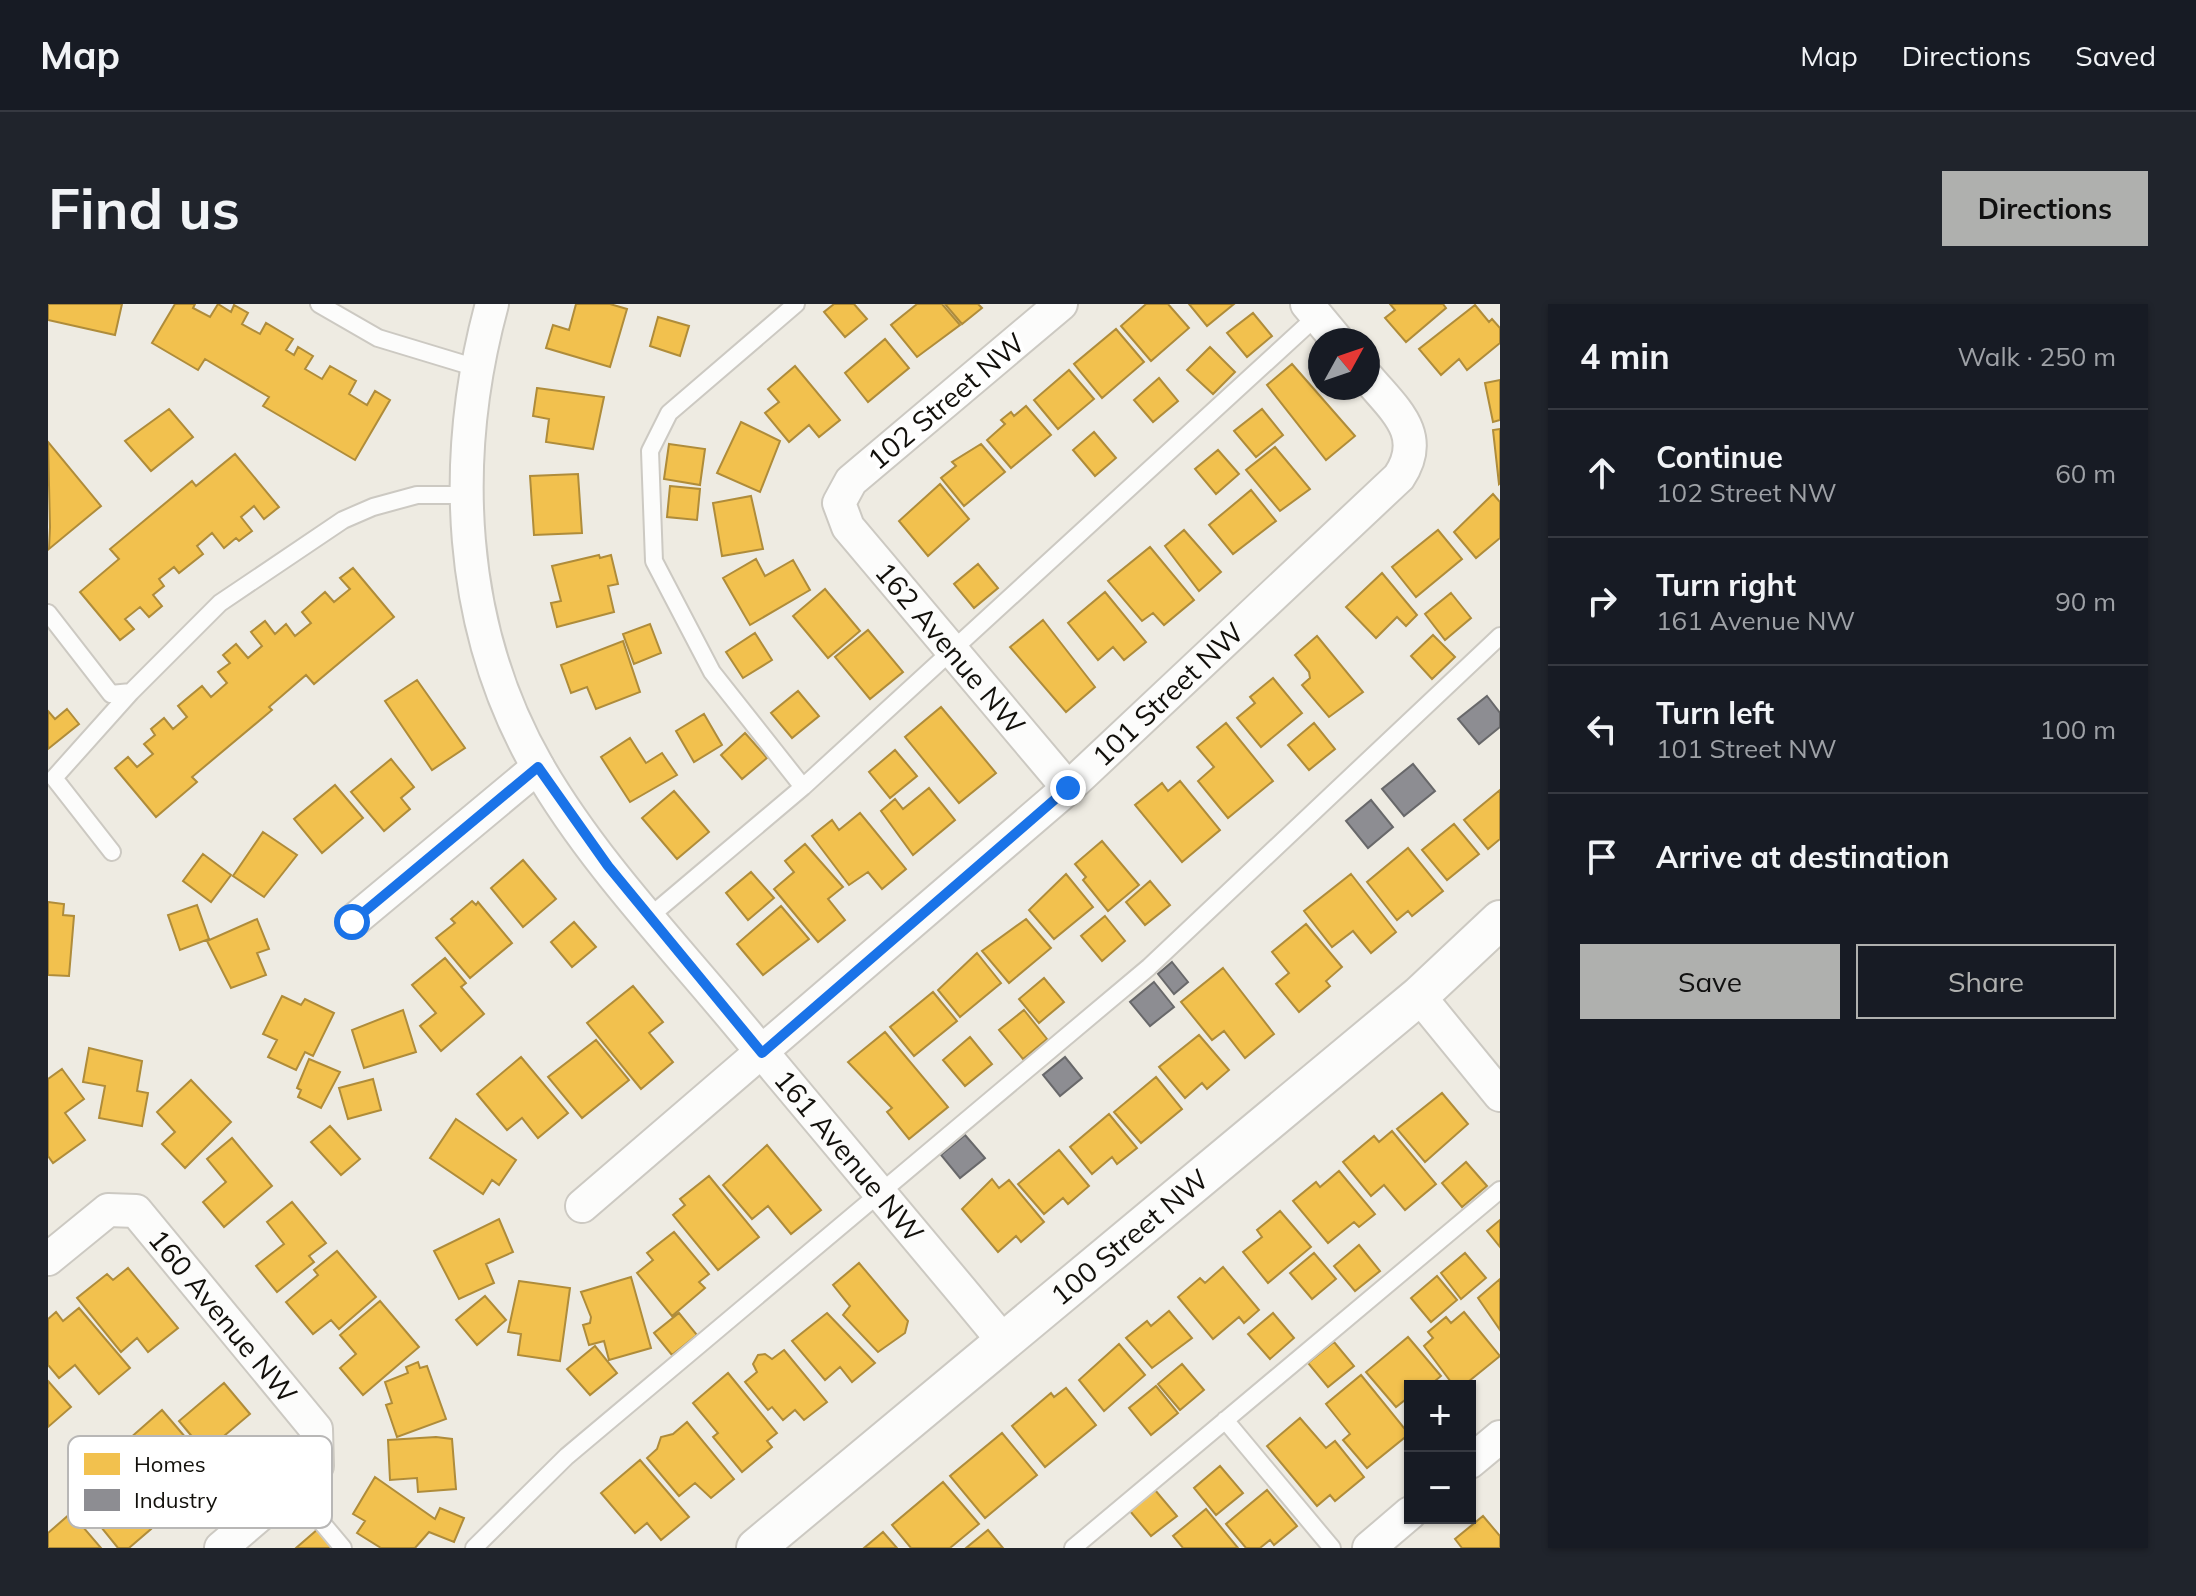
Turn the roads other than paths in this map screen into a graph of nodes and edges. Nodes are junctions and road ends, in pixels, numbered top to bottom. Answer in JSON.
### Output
{"nodes":[{"id":1,"x":319,"y":304,"type":"edge"},
{"id":2,"x":492,"y":304,"type":"edge"},
{"id":3,"x":796,"y":304,"type":"edge"},
{"id":4,"x":1061,"y":304,"type":"edge"},
{"id":5,"x":1321,"y":320,"type":"edge"},
{"id":6,"x":477,"y":368,"type":"junction"},
{"id":7,"x":1380,"y":392,"type":"edge"},
{"id":8,"x":467,"y":495,"type":"junction"},
{"id":9,"x":839,"y":503,"type":"joint"},
{"id":10,"x":48,"y":613,"type":"edge"},
{"id":11,"x":1500,"y":636,"type":"edge"},
{"id":12,"x":953,"y":650,"type":"junction"},
{"id":13,"x":131,"y":692,"type":"junction"},
{"id":14,"x":538,"y":767,"type":"junction"},
{"id":15,"x":803,"y":787,"type":"junction"},
{"id":16,"x":1068,"y":788,"type":"junction"},
{"id":17,"x":112,"y":852,"type":"dead end"},
{"id":18,"x":649,"y":917,"type":"junction"},
{"id":19,"x":1500,"y":920,"type":"edge"},
{"id":20,"x":352,"y":922,"type":"dead end"},
{"id":21,"x":1419,"y":996,"type":"junction"},
{"id":22,"x":762,"y":1053,"type":"junction"},
{"id":23,"x":1500,"y":1095,"type":"edge"},
{"id":24,"x":879,"y":1190,"type":"junction"},
{"id":25,"x":1500,"y":1190,"type":"edge"},
{"id":26,"x":582,"y":1206,"type":"dead end"},
{"id":27,"x":48,"y":1259,"type":"edge"},
{"id":28,"x":1005,"y":1343,"type":"junction"},
{"id":29,"x":1225,"y":1420,"type":"junction"},
{"id":30,"x":316,"y":1436,"type":"edge"},
{"id":31,"x":1500,"y":1437,"type":"edge"},
{"id":32,"x":1476,"y":1457,"type":"edge"},
{"id":33,"x":1404,"y":1518,"type":"edge"},
{"id":34,"x":244,"y":1528,"type":"edge"},
{"id":35,"x":326,"y":1528,"type":"edge"},
{"id":36,"x":221,"y":1548,"type":"edge"},
{"id":37,"x":343,"y":1548,"type":"edge"},
{"id":38,"x":474,"y":1548,"type":"edge"},
{"id":39,"x":756,"y":1548,"type":"edge"},
{"id":40,"x":1073,"y":1548,"type":"edge"},
{"id":41,"x":1332,"y":1548,"type":"edge"},
{"id":42,"x":1369,"y":1548,"type":"edge"}],
"edges":[{"from":1,"to":6,"type":"lane"},
{"from":2,"to":6,"type":"street","name":"161 Avenue NW"},
{"from":3,"to":15,"type":"lane"},
{"from":4,"to":9,"type":"street","name":"102 Street NW"},
{"from":5,"to":12,"type":"lane"},
{"from":6,"to":8,"type":"street","name":"161 Avenue NW"},
{"from":7,"to":16,"type":"street","name":"101 Street NW"},
{"from":8,"to":13,"type":"lane"},
{"from":8,"to":14,"type":"street","name":"161 Avenue NW"},
{"from":9,"to":12,"type":"street","name":"162 Avenue NW"},
{"from":10,"to":13,"type":"lane"},
{"from":11,"to":24,"type":"lane"},
{"from":12,"to":15,"type":"lane"},
{"from":12,"to":16,"type":"street","name":"162 Avenue NW"},
{"from":13,"to":17,"type":"lane"},
{"from":14,"to":18,"type":"street","name":"161 Avenue NW"},
{"from":14,"to":20,"type":"street"},
{"from":15,"to":18,"type":"lane"},
{"from":16,"to":22,"type":"street","name":"101 Street NW"},
{"from":18,"to":22,"type":"street","name":"161 Avenue NW"},
{"from":19,"to":21,"type":"street","name":"100 Street NW"},
{"from":21,"to":23,"type":"street"},
{"from":21,"to":28,"type":"street","name":"100 Street NW"},
{"from":22,"to":24,"type":"street","name":"161 Avenue NW"},
{"from":22,"to":26,"type":"street","name":"101 Street NW"},
{"from":24,"to":28,"type":"street","name":"161 Avenue NW"},
{"from":24,"to":38,"type":"lane"},
{"from":25,"to":29,"type":"lane"},
{"from":27,"to":30,"type":"street","name":"160 Avenue NW"},
{"from":28,"to":39,"type":"street","name":"100 Street NW"},
{"from":29,"to":40,"type":"lane"},
{"from":29,"to":41,"type":"lane"},
{"from":31,"to":32,"type":"street"},
{"from":33,"to":42,"type":"street"},
{"from":34,"to":36,"type":"street"},
{"from":35,"to":37,"type":"lane"}]}
